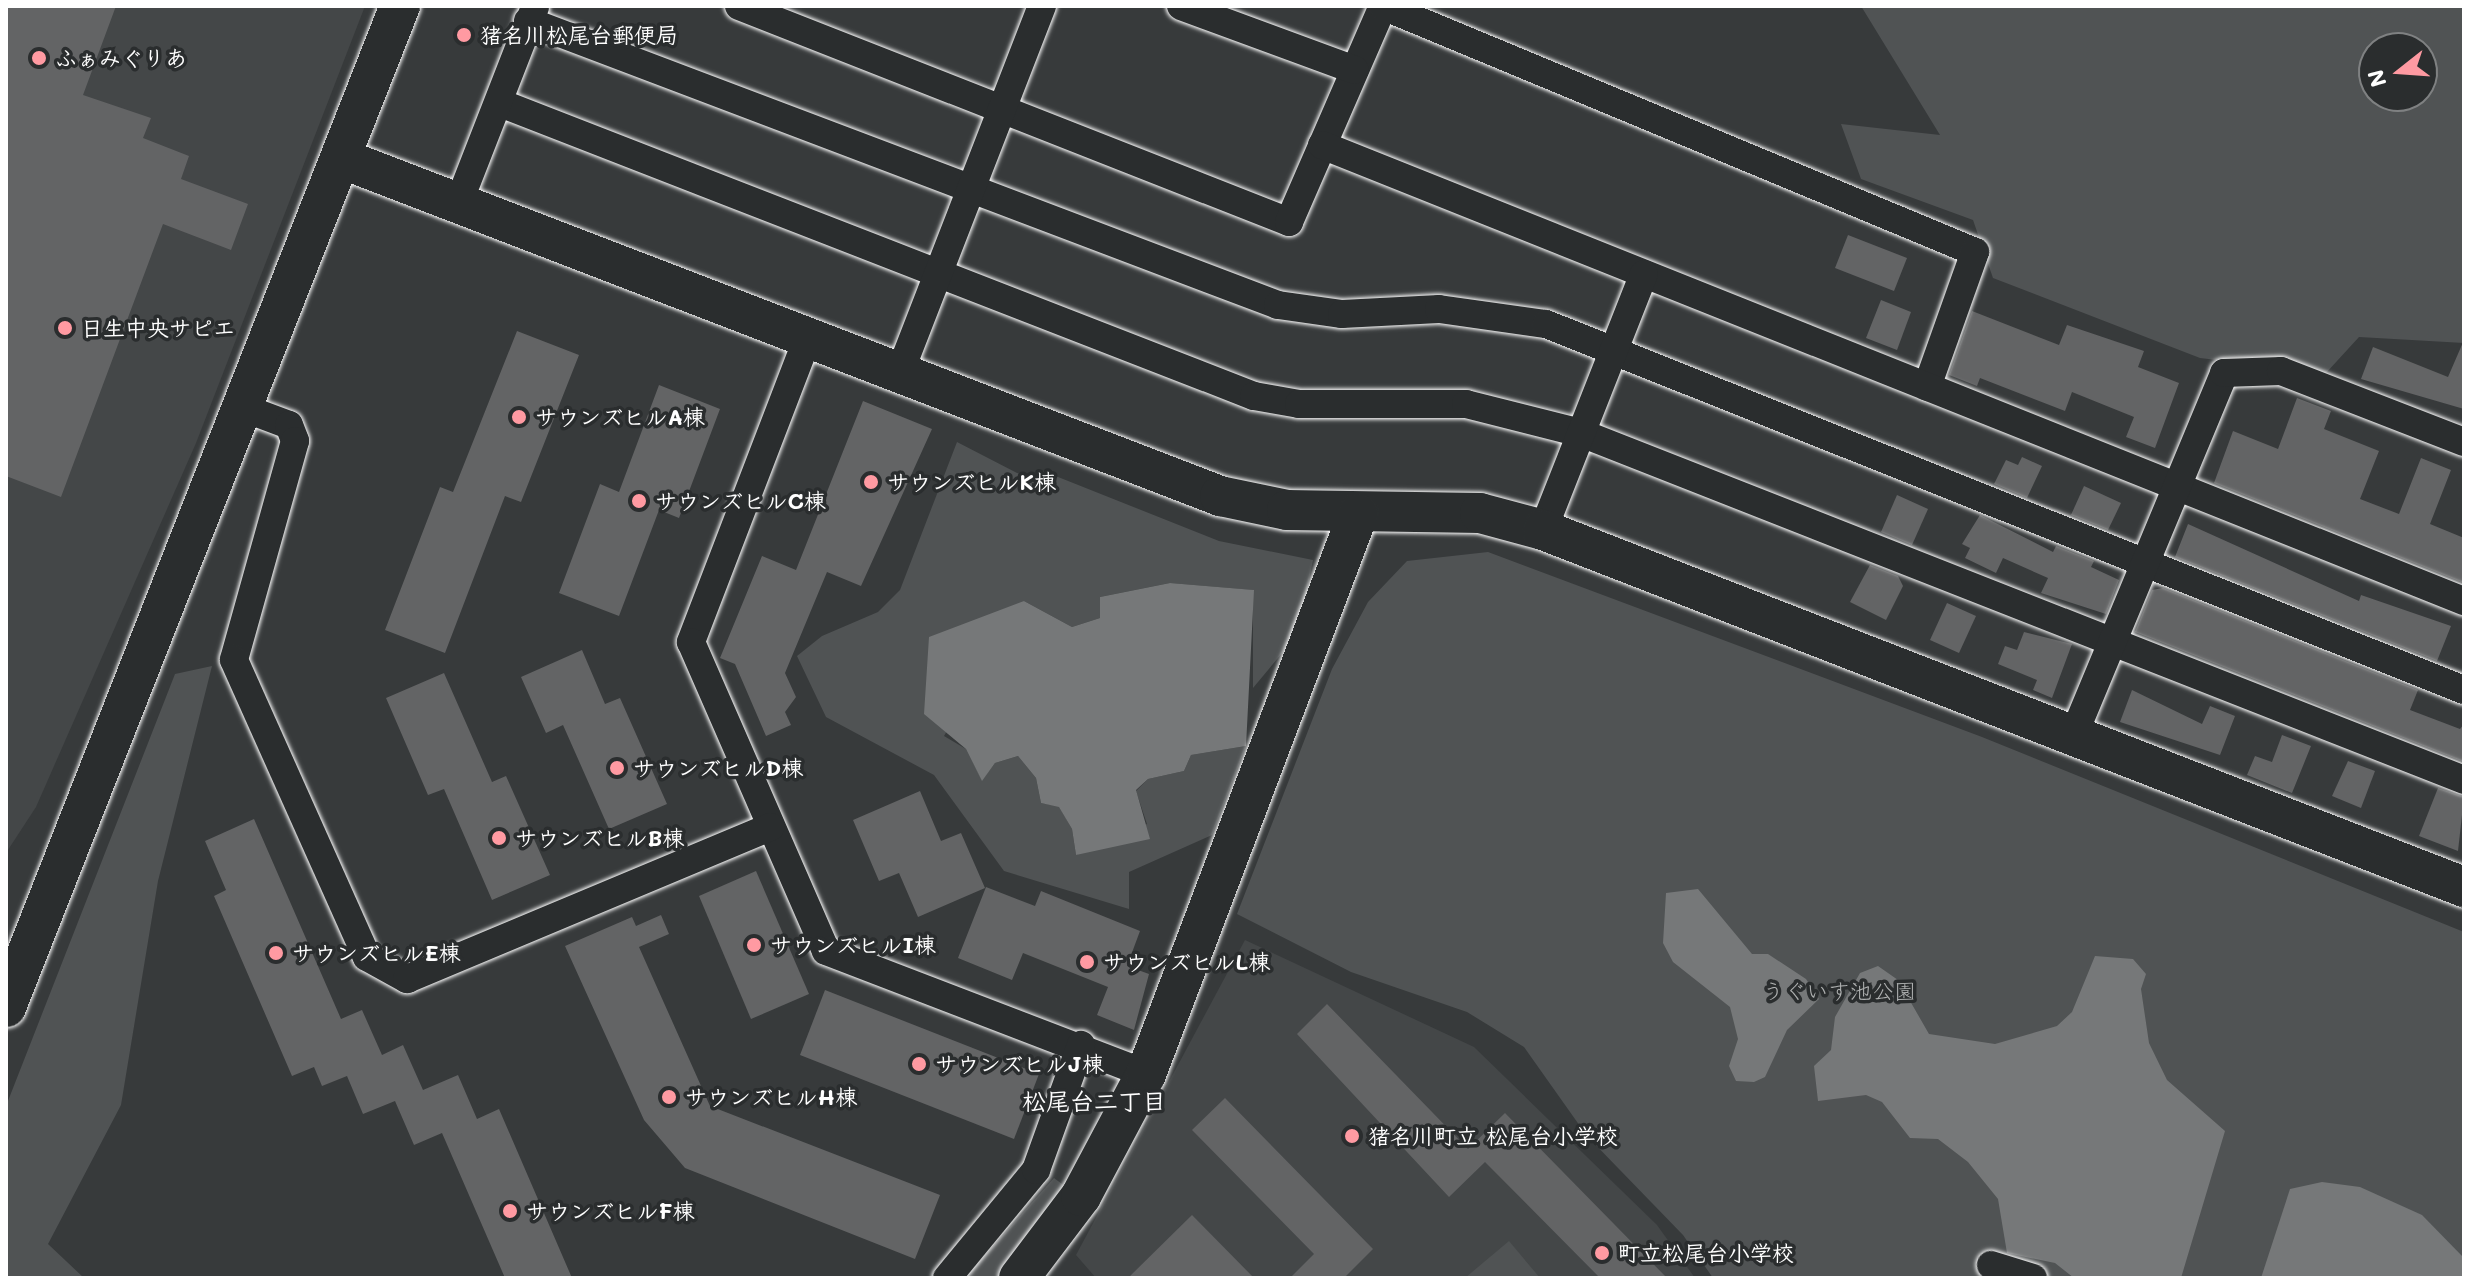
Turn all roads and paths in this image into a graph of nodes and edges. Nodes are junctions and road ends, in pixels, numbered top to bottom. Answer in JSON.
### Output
{"nodes":[{"id":1,"x":400,"y":6,"type":"edge"},
{"id":2,"x":739,"y":6,"type":"edge"},
{"id":3,"x":1042,"y":6,"type":"edge"},
{"id":4,"x":1181,"y":6,"type":"edge"},
{"id":5,"x":1383,"y":6,"type":"edge"},
{"id":6,"x":532,"y":14,"type":"edge"},
{"id":7,"x":1355,"y":70,"type":"junction"},
{"id":8,"x":500,"y":103,"type":"junction"},
{"id":9,"x":1002,"y":110,"type":"junction"},
{"id":10,"x":1322,"y":145,"type":"junction"},
{"id":11,"x":343,"y":159,"type":"junction"},
{"id":12,"x":972,"y":187,"type":"junction"},
{"id":13,"x":459,"y":202,"type":"junction"},
{"id":14,"x":940,"y":270,"type":"junction"},
{"id":15,"x":1644,"y":274,"type":"junction"},
{"id":16,"x":808,"y":337,"type":"junction"},
{"id":17,"x":1614,"y":351,"type":"junction"},
{"id":18,"x":900,"y":372,"type":"junction"},
{"id":19,"x":1927,"y":387,"type":"junction"},
{"id":20,"x":241,"y":407,"type":"junction"},
{"id":21,"x":1581,"y":433,"type":"junction"},
{"id":22,"x":2464,"y":442,"type":"edge"},
{"id":23,"x":2177,"y":486,"type":"junction"},
{"id":24,"x":1358,"y":514,"type":"junction"},
{"id":25,"x":1543,"y":530,"type":"junction"},
{"id":26,"x":2145,"y":563,"type":"junction"},
{"id":27,"x":2464,"y":601,"type":"edge"},
{"id":28,"x":2111,"y":646,"type":"junction"},
{"id":29,"x":2464,"y":690,"type":"edge"},
{"id":30,"x":2074,"y":734,"type":"junction"},
{"id":31,"x":2464,"y":780,"type":"edge"},
{"id":32,"x":771,"y":827,"type":"junction"},
{"id":33,"x":2464,"y":887,"type":"edge"},
{"id":34,"x":6,"y":1007,"type":"edge"},
{"id":35,"x":1081,"y":1045,"type":"junction"},
{"id":36,"x":1146,"y":1074,"type":"junction"},
{"id":37,"x":1991,"y":1265,"type":"dead end"},
{"id":38,"x":947,"y":1278,"type":"edge"},
{"id":39,"x":1019,"y":1278,"type":"edge"},
{"id":40,"x":2033,"y":1278,"type":"edge"}],
"edges":[{"from":1,"to":11,"type":"street"},
{"from":2,"to":9,"type":"street"},
{"from":3,"to":9,"type":"street"},
{"from":4,"to":7,"type":"street"},
{"from":5,"to":7,"type":"street"},
{"from":5,"to":19,"type":"street"},
{"from":6,"to":8,"type":"street"},
{"from":6,"to":12,"type":"street"},
{"from":7,"to":10,"type":"street"},
{"from":8,"to":13,"type":"street"},
{"from":8,"to":14,"type":"street"},
{"from":9,"to":10,"type":"street"},
{"from":9,"to":12,"type":"street"},
{"from":10,"to":15,"type":"street"},
{"from":11,"to":13,"type":"street"},
{"from":11,"to":20,"type":"street"},
{"from":12,"to":14,"type":"street"},
{"from":12,"to":17,"type":"street"},
{"from":13,"to":16,"type":"street"},
{"from":14,"to":18,"type":"street"},
{"from":14,"to":21,"type":"street"},
{"from":15,"to":17,"type":"street"},
{"from":15,"to":19,"type":"street"},
{"from":16,"to":18,"type":"street"},
{"from":16,"to":32,"type":"street"},
{"from":17,"to":21,"type":"street"},
{"from":17,"to":26,"type":"street"},
{"from":18,"to":24,"type":"street"},
{"from":19,"to":23,"type":"street"},
{"from":20,"to":32,"type":"street"},
{"from":20,"to":34,"type":"street"},
{"from":21,"to":25,"type":"street"},
{"from":21,"to":28,"type":"street"},
{"from":22,"to":23,"type":"street"},
{"from":23,"to":26,"type":"street"},
{"from":23,"to":27,"type":"street"},
{"from":24,"to":25,"type":"street"},
{"from":24,"to":36,"type":"street"},
{"from":25,"to":30,"type":"street"},
{"from":26,"to":28,"type":"street"},
{"from":26,"to":29,"type":"street"},
{"from":28,"to":30,"type":"street"},
{"from":28,"to":31,"type":"street"},
{"from":30,"to":33,"type":"street"},
{"from":32,"to":35,"type":"street"},
{"from":35,"to":36,"type":"street"},
{"from":35,"to":38,"type":"street"},
{"from":36,"to":39,"type":"street"},
{"from":37,"to":40,"type":"street"}]}
